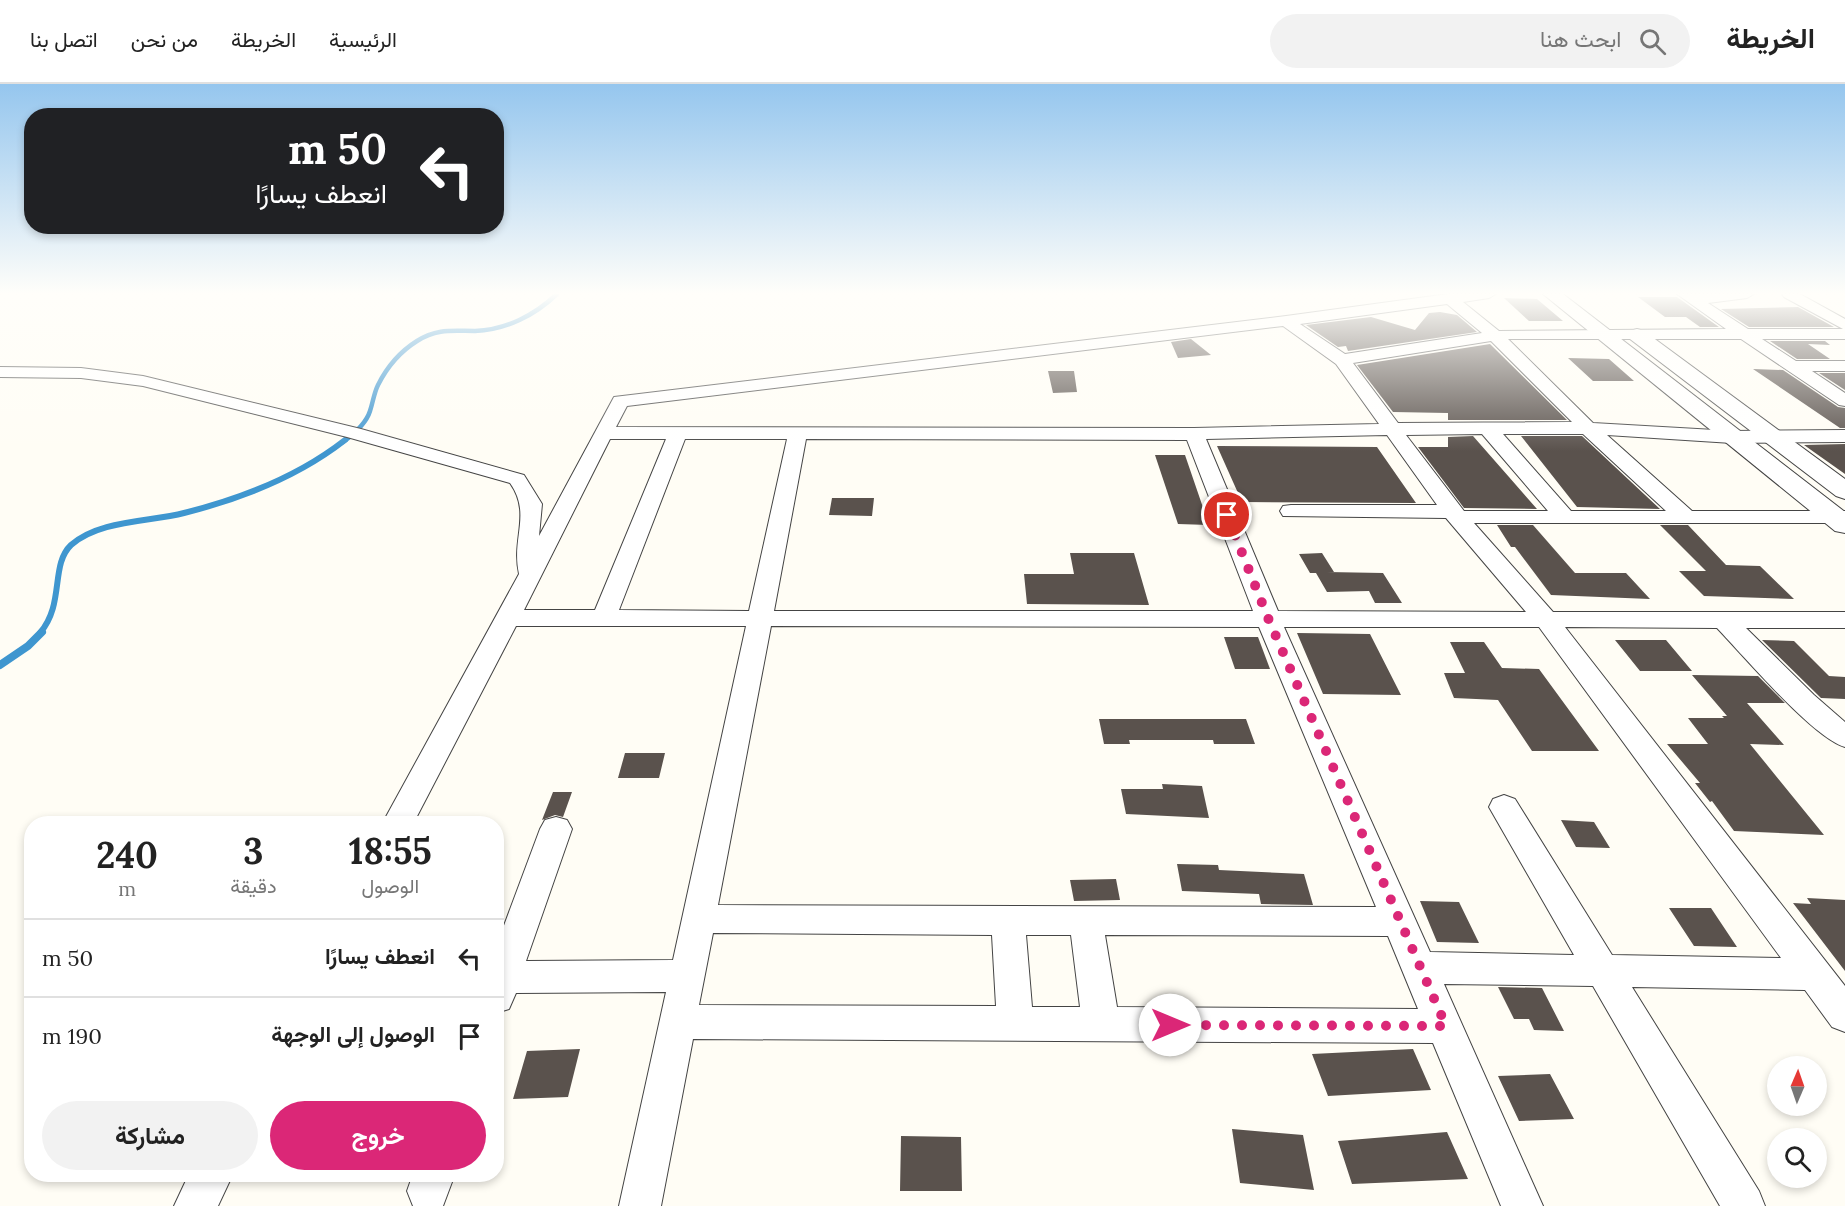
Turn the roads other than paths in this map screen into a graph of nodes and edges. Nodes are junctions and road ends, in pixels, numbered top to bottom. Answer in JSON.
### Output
{"nodes":[{"id":1,"x":1075,"y":346,"type":"edge"},
{"id":2,"x":1322,"y":346,"type":"edge"},
{"id":3,"x":1429,"y":346,"type":"edge"},
{"id":4,"x":1505,"y":346,"type":"edge"},
{"id":5,"x":1618,"y":346,"type":"edge"},
{"id":6,"x":1651,"y":346,"type":"edge"},
{"id":7,"x":1763,"y":346,"type":"edge"},
{"id":8,"x":1342,"y":360,"type":"junction"},
{"id":9,"x":1792,"y":366,"type":"junction"},
{"id":10,"x":1845,"y":366,"type":"edge"},
{"id":11,"x":0,"y":372,"type":"edge"},
{"id":12,"x":1845,"y":401,"type":"edge"},
{"id":13,"x":1390,"y":429,"type":"junction"},
{"id":14,"x":1488,"y":429,"type":"junction"},
{"id":15,"x":1588,"y":429,"type":"junction"},
{"id":16,"x":603,"y":433,"type":"junction"},
{"id":17,"x":798,"y":433,"type":"junction"},
{"id":18,"x":678,"y":434,"type":"junction"},
{"id":19,"x":1194,"y":434,"type":"junction"},
{"id":20,"x":1845,"y":436,"type":"edge"},
{"id":21,"x":1732,"y":437,"type":"junction"},
{"id":22,"x":1774,"y":437,"type":"junction"},
{"id":23,"x":1845,"y":491,"type":"edge"},
{"id":24,"x":1291,"y":511,"type":"dead end"},
{"id":25,"x":1455,"y":514,"type":"junction"},
{"id":26,"x":1565,"y":517,"type":"junction"},
{"id":27,"x":1686,"y":517,"type":"junction"},
{"id":28,"x":1841,"y":519,"type":"edge"},
{"id":29,"x":531,"y":574,"type":"junction"},
{"id":30,"x":508,"y":618,"type":"junction"},
{"id":31,"x":604,"y":618,"type":"junction"},
{"id":32,"x":760,"y":618,"type":"junction"},
{"id":33,"x":1268,"y":618,"type":"junction"},
{"id":34,"x":1546,"y":619,"type":"junction"},
{"id":35,"x":1724,"y":620,"type":"junction"},
{"id":36,"x":1845,"y":620,"type":"edge"},
{"id":37,"x":1845,"y":737,"type":"edge"},
{"id":38,"x":1504,"y":807,"type":"dead end"},
{"id":39,"x":402,"y":816,"type":"edge"},
{"id":40,"x":556,"y":830,"type":"dead end"},
{"id":41,"x":698,"y":919,"type":"junction"},
{"id":42,"x":1008,"y":920,"type":"junction"},
{"id":43,"x":1086,"y":921,"type":"junction"},
{"id":44,"x":1400,"y":922,"type":"junction"},
{"id":45,"x":1420,"y":968,"type":"junction"},
{"id":46,"x":504,"y":970,"type":"edge"},
{"id":47,"x":1603,"y":971,"type":"junction"},
{"id":48,"x":1814,"y":974,"type":"junction"},
{"id":49,"x":686,"y":976,"type":"junction"},
{"id":50,"x":504,"y":983,"type":"edge"},
{"id":51,"x":1845,"y":1016,"type":"edge"},
{"id":52,"x":677,"y":1022,"type":"junction"},
{"id":53,"x":1015,"y":1024,"type":"junction"},
{"id":54,"x":1101,"y":1024,"type":"junction"},
{"id":55,"x":1446,"y":1026,"type":"junction"},
{"id":56,"x":208,"y":1182,"type":"edge"},
{"id":57,"x":195,"y":1206,"type":"edge"},
{"id":58,"x":640,"y":1206,"type":"edge"},
{"id":59,"x":1522,"y":1206,"type":"edge"},
{"id":60,"x":1744,"y":1206,"type":"edge"}],
"edges":[{"from":1,"to":16,"type":"street"},
{"from":2,"to":8,"type":"street"},
{"from":3,"to":8,"type":"street"},
{"from":4,"to":15,"type":"street"},
{"from":5,"to":21,"type":"street"},
{"from":6,"to":22,"type":"street"},
{"from":7,"to":9,"type":"street"},
{"from":8,"to":13,"type":"street"},
{"from":9,"to":10,"type":"street"},
{"from":9,"to":12,"type":"street"},
{"from":11,"to":29,"type":"street"},
{"from":13,"to":14,"type":"street"},
{"from":13,"to":19,"type":"street"},
{"from":13,"to":25,"type":"street"},
{"from":14,"to":15,"type":"street"},
{"from":14,"to":26,"type":"street"},
{"from":15,"to":21,"type":"street"},
{"from":15,"to":27,"type":"street"},
{"from":16,"to":18,"type":"street"},
{"from":16,"to":29,"type":"street"},
{"from":17,"to":18,"type":"street"},
{"from":17,"to":19,"type":"street"},
{"from":17,"to":32,"type":"street"},
{"from":18,"to":31,"type":"street"},
{"from":19,"to":33,"type":"street"},
{"from":20,"to":22,"type":"street"},
{"from":21,"to":22,"type":"street"},
{"from":21,"to":28,"type":"street"},
{"from":22,"to":23,"type":"street"},
{"from":24,"to":25,"type":"street"},
{"from":25,"to":26,"type":"street"},
{"from":25,"to":34,"type":"street"},
{"from":26,"to":27,"type":"street"},
{"from":27,"to":28,"type":"street"},
{"from":29,"to":30,"type":"street"},
{"from":30,"to":31,"type":"street"},
{"from":30,"to":39,"type":"street"},
{"from":31,"to":32,"type":"street"},
{"from":32,"to":33,"type":"street"},
{"from":32,"to":41,"type":"street"},
{"from":33,"to":34,"type":"street"},
{"from":33,"to":44,"type":"street"},
{"from":34,"to":35,"type":"street"},
{"from":34,"to":48,"type":"street"},
{"from":35,"to":36,"type":"street"},
{"from":35,"to":37,"type":"street"},
{"from":38,"to":47,"type":"street"},
{"from":40,"to":46,"type":"street"},
{"from":41,"to":42,"type":"street"},
{"from":41,"to":49,"type":"street"},
{"from":42,"to":43,"type":"street"},
{"from":42,"to":53,"type":"street"},
{"from":43,"to":44,"type":"street"},
{"from":43,"to":54,"type":"street"},
{"from":44,"to":45,"type":"street"},
{"from":45,"to":47,"type":"street"},
{"from":45,"to":55,"type":"street"},
{"from":47,"to":48,"type":"street"},
{"from":47,"to":60,"type":"street"},
{"from":48,"to":51,"type":"street"},
{"from":49,"to":50,"type":"street"},
{"from":49,"to":52,"type":"street"},
{"from":52,"to":53,"type":"street"},
{"from":52,"to":58,"type":"street"},
{"from":53,"to":54,"type":"street"},
{"from":54,"to":55,"type":"street"},
{"from":55,"to":59,"type":"street"},
{"from":56,"to":57,"type":"street"}]}
